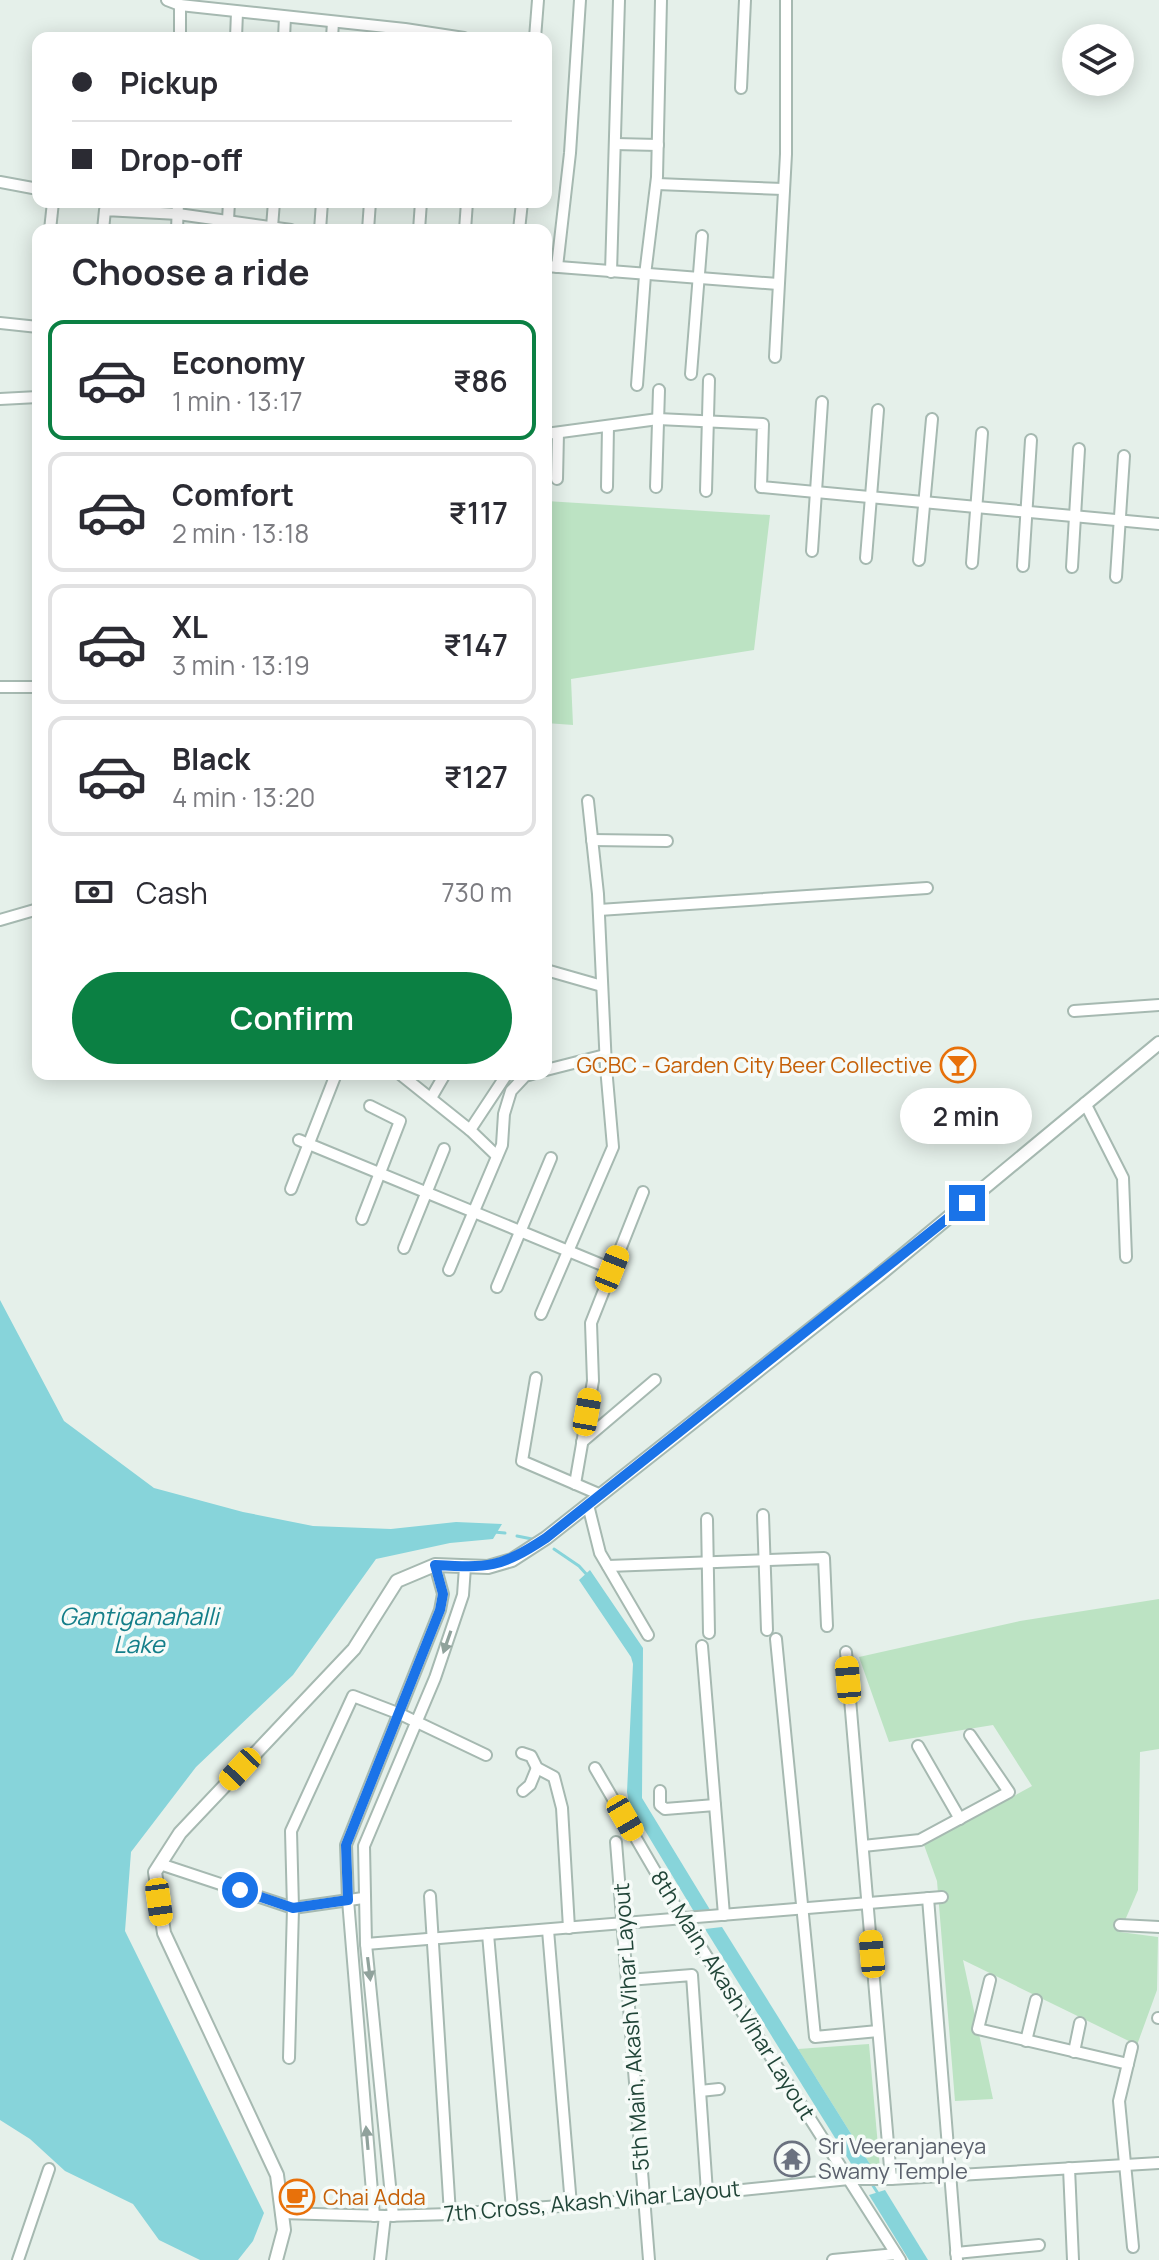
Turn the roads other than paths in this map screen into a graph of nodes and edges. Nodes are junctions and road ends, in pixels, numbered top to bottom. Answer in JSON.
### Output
{"nodes":[{"id":1,"x":167,"y":0,"type":"edge"},
{"id":2,"x":538,"y":0,"type":"edge"},
{"id":3,"x":580,"y":0,"type":"edge"},
{"id":4,"x":619,"y":0,"type":"edge"},
{"id":5,"x":661,"y":0,"type":"edge"},
{"id":6,"x":745,"y":0,"type":"edge"},
{"id":7,"x":786,"y":0,"type":"edge"},
{"id":8,"x":180,"y":5,"type":"junction"},
{"id":9,"x":237,"y":12,"type":"junction"},
{"id":10,"x":285,"y":17,"type":"junction"},
{"id":11,"x":333,"y":22,"type":"junction"},
{"id":12,"x":180,"y":32,"type":"edge"},
{"id":13,"x":236,"y":32,"type":"edge"},
{"id":14,"x":284,"y":32,"type":"edge"},
{"id":15,"x":332,"y":32,"type":"edge"},
{"id":16,"x":381,"y":32,"type":"edge"},
{"id":17,"x":535,"y":32,"type":"edge"},
{"id":18,"x":741,"y":88,"type":"dead end"},
{"id":19,"x":615,"y":144,"type":"junction"},
{"id":20,"x":658,"y":145,"type":"junction"},
{"id":21,"x":0,"y":182,"type":"edge"},
{"id":22,"x":657,"y":184,"type":"junction"},
{"id":23,"x":32,"y":188,"type":"edge"},
{"id":24,"x":783,"y":189,"type":"junction"},
{"id":25,"x":178,"y":208,"type":"edge"},
{"id":26,"x":229,"y":208,"type":"edge"},
{"id":27,"x":228,"y":220,"type":"junction"},
{"id":28,"x":104,"y":224,"type":"edge"},
{"id":29,"x":240,"y":224,"type":"edge"},
{"id":30,"x":702,"y":236,"type":"dead end"},
{"id":31,"x":552,"y":260,"type":"edge"},
{"id":32,"x":552,"y":266,"type":"edge"},
{"id":33,"x":611,"y":272,"type":"junction"},
{"id":34,"x":645,"y":275,"type":"junction"},
{"id":35,"x":698,"y":279,"type":"junction"},
{"id":36,"x":778,"y":284,"type":"junction"},
{"id":37,"x":0,"y":323,"type":"edge"},
{"id":38,"x":32,"y":326,"type":"edge"},
{"id":39,"x":775,"y":357,"type":"dead end"},
{"id":40,"x":691,"y":374,"type":"dead end"},
{"id":41,"x":709,"y":380,"type":"dead end"},
{"id":42,"x":637,"y":385,"type":"dead end"},
{"id":43,"x":659,"y":390,"type":"dead end"},
{"id":44,"x":32,"y":397,"type":"edge"},
{"id":45,"x":0,"y":399,"type":"edge"},
{"id":46,"x":822,"y":402,"type":"dead end"},
{"id":47,"x":878,"y":410,"type":"dead end"},
{"id":48,"x":658,"y":419,"type":"junction"},
{"id":49,"x":932,"y":419,"type":"dead end"},
{"id":50,"x":708,"y":421,"type":"junction"},
{"id":51,"x":608,"y":426,"type":"junction"},
{"id":52,"x":558,"y":433,"type":"junction"},
{"id":53,"x":982,"y":433,"type":"dead end"},
{"id":54,"x":552,"y":434,"type":"edge"},
{"id":55,"x":1031,"y":440,"type":"dead end"},
{"id":56,"x":1079,"y":449,"type":"dead end"},
{"id":57,"x":1124,"y":456,"type":"dead end"},
{"id":58,"x":557,"y":479,"type":"dead end"},
{"id":59,"x":607,"y":487,"type":"dead end"},
{"id":60,"x":656,"y":487,"type":"dead end"},
{"id":61,"x":706,"y":491,"type":"dead end"},
{"id":62,"x":816,"y":492,"type":"junction"},
{"id":63,"x":870,"y":497,"type":"junction"},
{"id":64,"x":924,"y":502,"type":"junction"},
{"id":65,"x":977,"y":507,"type":"junction"},
{"id":66,"x":1026,"y":511,"type":"junction"},
{"id":67,"x":1076,"y":516,"type":"junction"},
{"id":68,"x":1120,"y":520,"type":"junction"},
{"id":69,"x":1159,"y":524,"type":"edge"},
{"id":70,"x":812,"y":551,"type":"dead end"},
{"id":71,"x":866,"y":558,"type":"dead end"},
{"id":72,"x":919,"y":560,"type":"dead end"},
{"id":73,"x":972,"y":563,"type":"dead end"},
{"id":74,"x":1023,"y":566,"type":"dead end"},
{"id":75,"x":1072,"y":567,"type":"dead end"},
{"id":76,"x":1116,"y":577,"type":"dead end"},
{"id":77,"x":0,"y":687,"type":"edge"},
{"id":78,"x":32,"y":687,"type":"edge"},
{"id":79,"x":588,"y":801,"type":"dead end"},
{"id":80,"x":592,"y":840,"type":"junction"},
{"id":81,"x":667,"y":841,"type":"dead end"},
{"id":82,"x":927,"y":888,"type":"dead end"},
{"id":83,"x":599,"y":910,"type":"junction"},
{"id":84,"x":32,"y":911,"type":"edge"},
{"id":85,"x":0,"y":920,"type":"edge"},
{"id":86,"x":552,"y":972,"type":"edge"},
{"id":87,"x":602,"y":986,"type":"junction"},
{"id":88,"x":1159,"y":1005,"type":"edge"},
{"id":89,"x":1074,"y":1011,"type":"dead end"},
{"id":90,"x":1159,"y":1043,"type":"edge"},
{"id":91,"x":605,"y":1055,"type":"junction"},
{"id":92,"x":552,"y":1068,"type":"edge"},
{"id":93,"x":333,"y":1080,"type":"edge"},
{"id":94,"x":408,"y":1080,"type":"edge"},
{"id":95,"x":442,"y":1080,"type":"edge"},
{"id":96,"x":503,"y":1080,"type":"edge"},
{"id":97,"x":521,"y":1080,"type":"edge"},
{"id":98,"x":431,"y":1098,"type":"junction"},
{"id":99,"x":1085,"y":1103,"type":"junction"},
{"id":100,"x":370,"y":1106,"type":"dead end"},
{"id":101,"x":470,"y":1130,"type":"junction"},
{"id":102,"x":304,"y":1142,"type":"junction"},
{"id":103,"x":444,"y":1149,"type":"dead end"},
{"id":104,"x":497,"y":1156,"type":"junction"},
{"id":105,"x":551,"y":1158,"type":"dead end"},
{"id":106,"x":380,"y":1173,"type":"junction"},
{"id":107,"x":291,"y":1189,"type":"dead end"},
{"id":108,"x":643,"y":1192,"type":"dead end"},
{"id":109,"x":426,"y":1193,"type":"junction"},
{"id":110,"x":475,"y":1212,"type":"junction"},
{"id":111,"x":362,"y":1219,"type":"dead end"},
{"id":112,"x":520,"y":1231,"type":"junction"},
{"id":113,"x":404,"y":1248,"type":"dead end"},
{"id":114,"x":568,"y":1251,"type":"junction"},
{"id":115,"x":1126,"y":1257,"type":"dead end"},
{"id":116,"x":612,"y":1269,"type":"junction"},
{"id":117,"x":449,"y":1270,"type":"dead end"},
{"id":118,"x":497,"y":1287,"type":"dead end"},
{"id":119,"x":541,"y":1314,"type":"dead end"},
{"id":120,"x":536,"y":1378,"type":"dead end"},
{"id":121,"x":655,"y":1380,"type":"dead end"},
{"id":122,"x":582,"y":1442,"type":"junction"},
{"id":123,"x":575,"y":1484,"type":"junction"},
{"id":124,"x":601,"y":1495,"type":"junction"},
{"id":125,"x":588,"y":1505,"type":"junction"},
{"id":126,"x":763,"y":1515,"type":"dead end"},
{"id":127,"x":707,"y":1519,"type":"dead end"},
{"id":128,"x":764,"y":1560,"type":"junction"},
{"id":129,"x":708,"y":1562,"type":"junction"},
{"id":130,"x":435,"y":1565,"type":"junction"},
{"id":131,"x":608,"y":1566,"type":"junction"},
{"id":132,"x":465,"y":1567,"type":"junction"},
{"id":133,"x":827,"y":1626,"type":"dead end"},
{"id":134,"x":767,"y":1630,"type":"dead end"},
{"id":135,"x":709,"y":1633,"type":"dead end"},
{"id":136,"x":648,"y":1635,"type":"dead end"},
{"id":137,"x":776,"y":1639,"type":"dead end"},
{"id":138,"x":702,"y":1646,"type":"dead end"},
{"id":139,"x":846,"y":1652,"type":"dead end"},
{"id":140,"x":400,"y":1714,"type":"junction"},
{"id":141,"x":416,"y":1723,"type":"junction"},
{"id":142,"x":970,"y":1735,"type":"dead end"},
{"id":143,"x":918,"y":1746,"type":"dead end"},
{"id":144,"x":522,"y":1753,"type":"dead end"},
{"id":145,"x":486,"y":1755,"type":"dead end"},
{"id":146,"x":537,"y":1768,"type":"junction"},
{"id":147,"x":595,"y":1768,"type":"dead end"},
{"id":148,"x":523,"y":1791,"type":"dead end"},
{"id":149,"x":660,"y":1791,"type":"dead end"},
{"id":150,"x":715,"y":1805,"type":"junction"},
{"id":151,"x":960,"y":1819,"type":"junction"},
{"id":152,"x":616,"y":1842,"type":"dead end"},
{"id":153,"x":863,"y":1846,"type":"junction"},
{"id":154,"x":160,"y":1864,"type":"junction"},
{"id":155,"x":430,"y":1896,"type":"dead end"},
{"id":156,"x":942,"y":1897,"type":"dead end"},
{"id":157,"x":363,"y":1898,"type":"junction"},
{"id":158,"x":928,"y":1898,"type":"junction"},
{"id":159,"x":348,"y":1900,"type":"junction"},
{"id":160,"x":867,"y":1903,"type":"junction"},
{"id":161,"x":293,"y":1908,"type":"junction"},
{"id":162,"x":802,"y":1909,"type":"junction"},
{"id":163,"x":724,"y":1915,"type":"junction"},
{"id":164,"x":686,"y":1919,"type":"junction"},
{"id":165,"x":624,"y":1923,"type":"junction"},
{"id":166,"x":1120,"y":1925,"type":"dead end"},
{"id":167,"x":1159,"y":1927,"type":"edge"},
{"id":168,"x":569,"y":1928,"type":"junction"},
{"id":169,"x":548,"y":1930,"type":"junction"},
{"id":170,"x":488,"y":1934,"type":"junction"},
{"id":171,"x":433,"y":1939,"type":"junction"},
{"id":172,"x":366,"y":1944,"type":"junction"},
{"id":173,"x":628,"y":1980,"type":"junction"},
{"id":174,"x":990,"y":1980,"type":"dead end"},
{"id":175,"x":1036,"y":2000,"type":"dead end"},
{"id":176,"x":1080,"y":2023,"type":"dead end"},
{"id":177,"x":878,"y":2031,"type":"junction"},
{"id":178,"x":1026,"y":2041,"type":"junction"},
{"id":179,"x":1132,"y":2047,"type":"dead end"},
{"id":180,"x":1074,"y":2052,"type":"junction"},
{"id":181,"x":289,"y":2058,"type":"dead end"},
{"id":182,"x":1128,"y":2064,"type":"junction"},
{"id":183,"x":719,"y":2089,"type":"dead end"},
{"id":184,"x":700,"y":2091,"type":"junction"},
{"id":185,"x":1159,"y":2163,"type":"edge"},
{"id":186,"x":1124,"y":2165,"type":"junction"},
{"id":187,"x":1069,"y":2168,"type":"junction"},
{"id":188,"x":49,"y":2169,"type":"dead end"},
{"id":189,"x":949,"y":2175,"type":"junction"},
{"id":190,"x":851,"y":2179,"type":"junction"},
{"id":191,"x":891,"y":2179,"type":"junction"},
{"id":192,"x":707,"y":2192,"type":"junction"},
{"id":193,"x":644,"y":2200,"type":"junction"},
{"id":194,"x":571,"y":2205,"type":"junction"},
{"id":195,"x":512,"y":2209,"type":"junction"},
{"id":196,"x":281,"y":2213,"type":"junction"},
{"id":197,"x":450,"y":2214,"type":"junction"},
{"id":198,"x":384,"y":2216,"type":"junction"},
{"id":199,"x":1039,"y":2245,"type":"dead end"},
{"id":200,"x":1133,"y":2247,"type":"dead end"},
{"id":201,"x":956,"y":2256,"type":"edge"},
{"id":202,"x":898,"y":2257,"type":"edge"},
{"id":203,"x":18,"y":2260,"type":"edge"},
{"id":204,"x":276,"y":2260,"type":"edge"},
{"id":205,"x":380,"y":2260,"type":"edge"},
{"id":206,"x":649,"y":2260,"type":"edge"},
{"id":207,"x":833,"y":2260,"type":"edge"},
{"id":208,"x":1073,"y":2260,"type":"edge"}],
"edges":[{"from":1,"to":8,"type":"street"},
{"from":2,"to":17,"type":"street"},
{"from":3,"to":31,"type":"street"},
{"from":4,"to":19,"type":"street"},
{"from":5,"to":20,"type":"street"},
{"from":6,"to":18,"type":"street"},
{"from":7,"to":24,"type":"street"},
{"from":8,"to":9,"type":"street"},
{"from":8,"to":12,"type":"street"},
{"from":9,"to":10,"type":"street"},
{"from":9,"to":13,"type":"street"},
{"from":10,"to":11,"type":"street"},
{"from":10,"to":14,"type":"street"},
{"from":11,"to":15,"type":"street"},
{"from":11,"to":16,"type":"street"},
{"from":19,"to":20,"type":"street"},
{"from":19,"to":33,"type":"street"},
{"from":20,"to":22,"type":"street"},
{"from":21,"to":23,"type":"street"},
{"from":22,"to":24,"type":"street"},
{"from":22,"to":34,"type":"street"},
{"from":24,"to":36,"type":"street"},
{"from":25,"to":27,"type":"street"},
{"from":25,"to":28,"type":"street"},
{"from":26,"to":27,"type":"street"},
{"from":27,"to":29,"type":"street"},
{"from":30,"to":35,"type":"street"},
{"from":32,"to":33,"type":"street"},
{"from":33,"to":34,"type":"street"},
{"from":34,"to":35,"type":"street"},
{"from":34,"to":42,"type":"street"},
{"from":35,"to":36,"type":"street"},
{"from":35,"to":40,"type":"street"},
{"from":36,"to":39,"type":"street"},
{"from":37,"to":38,"type":"street"},
{"from":41,"to":50,"type":"street"},
{"from":43,"to":48,"type":"street"},
{"from":44,"to":45,"type":"street"},
{"from":46,"to":62,"type":"street"},
{"from":47,"to":63,"type":"street"},
{"from":48,"to":50,"type":"street"},
{"from":48,"to":51,"type":"street"},
{"from":48,"to":60,"type":"street"},
{"from":49,"to":64,"type":"street"},
{"from":50,"to":61,"type":"street"},
{"from":50,"to":62,"type":"street"},
{"from":51,"to":52,"type":"street"},
{"from":51,"to":59,"type":"street"},
{"from":52,"to":54,"type":"street"},
{"from":52,"to":58,"type":"street"},
{"from":53,"to":65,"type":"street"},
{"from":55,"to":66,"type":"street"},
{"from":56,"to":67,"type":"street"},
{"from":57,"to":68,"type":"street"},
{"from":62,"to":63,"type":"street"},
{"from":62,"to":70,"type":"street"},
{"from":63,"to":64,"type":"street"},
{"from":63,"to":71,"type":"street"},
{"from":64,"to":65,"type":"street"},
{"from":64,"to":72,"type":"street"},
{"from":65,"to":66,"type":"street"},
{"from":65,"to":73,"type":"street"},
{"from":66,"to":67,"type":"street"},
{"from":66,"to":74,"type":"street"},
{"from":67,"to":68,"type":"street"},
{"from":67,"to":75,"type":"street"},
{"from":68,"to":69,"type":"street"},
{"from":68,"to":76,"type":"street"},
{"from":77,"to":78,"type":"street"},
{"from":79,"to":80,"type":"street"},
{"from":80,"to":81,"type":"street"},
{"from":80,"to":83,"type":"street"},
{"from":82,"to":83,"type":"street"},
{"from":83,"to":87,"type":"street"},
{"from":84,"to":85,"type":"street"},
{"from":86,"to":87,"type":"street"},
{"from":87,"to":91,"type":"street"},
{"from":88,"to":89,"type":"street"},
{"from":90,"to":99,"type":"street"},
{"from":91,"to":92,"type":"street"},
{"from":91,"to":114,"type":"street"},
{"from":93,"to":102,"type":"street"},
{"from":94,"to":98,"type":"street"},
{"from":95,"to":98,"type":"street"},
{"from":96,"to":101,"type":"street"},
{"from":97,"to":104,"type":"street"},
{"from":98,"to":101,"type":"street"},
{"from":99,"to":115,"type":"street"},
{"from":99,"to":124,"type":"street"},
{"from":100,"to":106,"type":"street"},
{"from":101,"to":104,"type":"street"},
{"from":102,"to":106,"type":"street"},
{"from":102,"to":107,"type":"street"},
{"from":103,"to":109,"type":"street"},
{"from":104,"to":110,"type":"street"},
{"from":105,"to":112,"type":"street"},
{"from":106,"to":109,"type":"street"},
{"from":106,"to":111,"type":"street"},
{"from":108,"to":116,"type":"street"},
{"from":109,"to":110,"type":"street"},
{"from":109,"to":113,"type":"street"},
{"from":110,"to":112,"type":"street"},
{"from":110,"to":117,"type":"street"},
{"from":112,"to":114,"type":"street"},
{"from":112,"to":118,"type":"street"},
{"from":114,"to":116,"type":"street"},
{"from":114,"to":119,"type":"street"},
{"from":116,"to":122,"type":"street"},
{"from":120,"to":123,"type":"street"},
{"from":121,"to":122,"type":"street"},
{"from":122,"to":123,"type":"street"},
{"from":123,"to":124,"type":"street"},
{"from":124,"to":125,"type":"street"},
{"from":125,"to":131,"type":"street"},
{"from":125,"to":132,"type":"street"},
{"from":126,"to":128,"type":"street"},
{"from":127,"to":129,"type":"street"},
{"from":128,"to":129,"type":"street"},
{"from":128,"to":133,"type":"street"},
{"from":128,"to":134,"type":"street"},
{"from":129,"to":131,"type":"street"},
{"from":129,"to":135,"type":"street"},
{"from":130,"to":132,"type":"street"},
{"from":130,"to":140,"type":"street"},
{"from":130,"to":154,"type":"street"},
{"from":131,"to":136,"type":"street"},
{"from":132,"to":141,"type":"street","one_way":true},
{"from":137,"to":162,"type":"street"},
{"from":138,"to":150,"type":"street"},
{"from":139,"to":153,"type":"street"},
{"from":140,"to":141,"type":"street"},
{"from":140,"to":159,"type":"street"},
{"from":140,"to":161,"type":"street"},
{"from":141,"to":145,"type":"street"},
{"from":141,"to":157,"type":"street"},
{"from":142,"to":151,"type":"street"},
{"from":143,"to":151,"type":"street"},
{"from":144,"to":146,"type":"street"},
{"from":146,"to":148,"type":"street"},
{"from":146,"to":168,"type":"street"},
{"from":147,"to":164,"type":"street","name":"8th Main, Akash Vihar Layout"},
{"from":149,"to":150,"type":"street"},
{"from":150,"to":163,"type":"street"},
{"from":151,"to":153,"type":"street"},
{"from":152,"to":165,"type":"street","name":"5th Main, Akash Vihar Layout"},
{"from":153,"to":160,"type":"street"},
{"from":154,"to":161,"type":"street"},
{"from":154,"to":196,"type":"street"},
{"from":155,"to":171,"type":"street"},
{"from":156,"to":158,"type":"street"},
{"from":157,"to":159,"type":"street"},
{"from":157,"to":172,"type":"street"},
{"from":158,"to":160,"type":"street"},
{"from":158,"to":189,"type":"street"},
{"from":159,"to":161,"type":"street"},
{"from":198,"to":159,"type":"street","one_way":true},
{"from":160,"to":162,"type":"street"},
{"from":160,"to":177,"type":"street"},
{"from":161,"to":181,"type":"street"},
{"from":162,"to":163,"type":"street"},
{"from":162,"to":177,"type":"street"},
{"from":163,"to":164,"type":"street"},
{"from":164,"to":165,"type":"street"},
{"from":164,"to":190,"type":"street","name":"8th Main, Akash Vihar Layout"},
{"from":165,"to":168,"type":"street"},
{"from":165,"to":173,"type":"street","name":"5th Main, Akash Vihar Layout"},
{"from":166,"to":167,"type":"street"},
{"from":168,"to":169,"type":"street"},
{"from":169,"to":170,"type":"street"},
{"from":169,"to":194,"type":"street"},
{"from":170,"to":171,"type":"street"},
{"from":170,"to":195,"type":"street"},
{"from":171,"to":172,"type":"street"},
{"from":171,"to":197,"type":"street"},
{"from":172,"to":198,"type":"street","one_way":true},
{"from":173,"to":184,"type":"street"},
{"from":173,"to":193,"type":"street","name":"5th Main, Akash Vihar Layout"},
{"from":174,"to":178,"type":"street"},
{"from":175,"to":178,"type":"street"},
{"from":176,"to":180,"type":"street"},
{"from":177,"to":191,"type":"street"},
{"from":178,"to":180,"type":"street"},
{"from":179,"to":182,"type":"street"},
{"from":180,"to":182,"type":"street"},
{"from":182,"to":186,"type":"street"},
{"from":183,"to":184,"type":"street"},
{"from":184,"to":192,"type":"street"},
{"from":185,"to":186,"type":"street","name":"7th Cross, Akash Vihar Layout"},
{"from":186,"to":187,"type":"street","name":"7th Cross, Akash Vihar Layout"},
{"from":186,"to":200,"type":"street"},
{"from":187,"to":189,"type":"street","name":"7th Cross, Akash Vihar Layout"},
{"from":187,"to":208,"type":"street"},
{"from":188,"to":203,"type":"street"},
{"from":189,"to":191,"type":"street","name":"7th Cross, Akash Vihar Layout"},
{"from":189,"to":201,"type":"street"},
{"from":190,"to":191,"type":"street","name":"7th Cross, Akash Vihar Layout"},
{"from":190,"to":192,"type":"street","name":"7th Cross, Akash Vihar Layout"},
{"from":190,"to":202,"type":"street","name":"8th Main, Akash Vihar Layout"},
{"from":192,"to":193,"type":"street","name":"7th Cross, Akash Vihar Layout"},
{"from":193,"to":194,"type":"street","name":"7th Cross, Akash Vihar Layout"},
{"from":193,"to":206,"type":"street","name":"5th Main, Akash Vihar Layout"},
{"from":194,"to":195,"type":"street","name":"7th Cross, Akash Vihar Layout"},
{"from":195,"to":197,"type":"street","name":"7th Cross, Akash Vihar Layout"},
{"from":196,"to":198,"type":"street","name":"7th Cross, Akash Vihar Layout"},
{"from":196,"to":204,"type":"street"},
{"from":197,"to":198,"type":"street","name":"7th Cross, Akash Vihar Layout"},
{"from":198,"to":205,"type":"street"},
{"from":199,"to":201,"type":"street"},
{"from":202,"to":207,"type":"street"}]}
